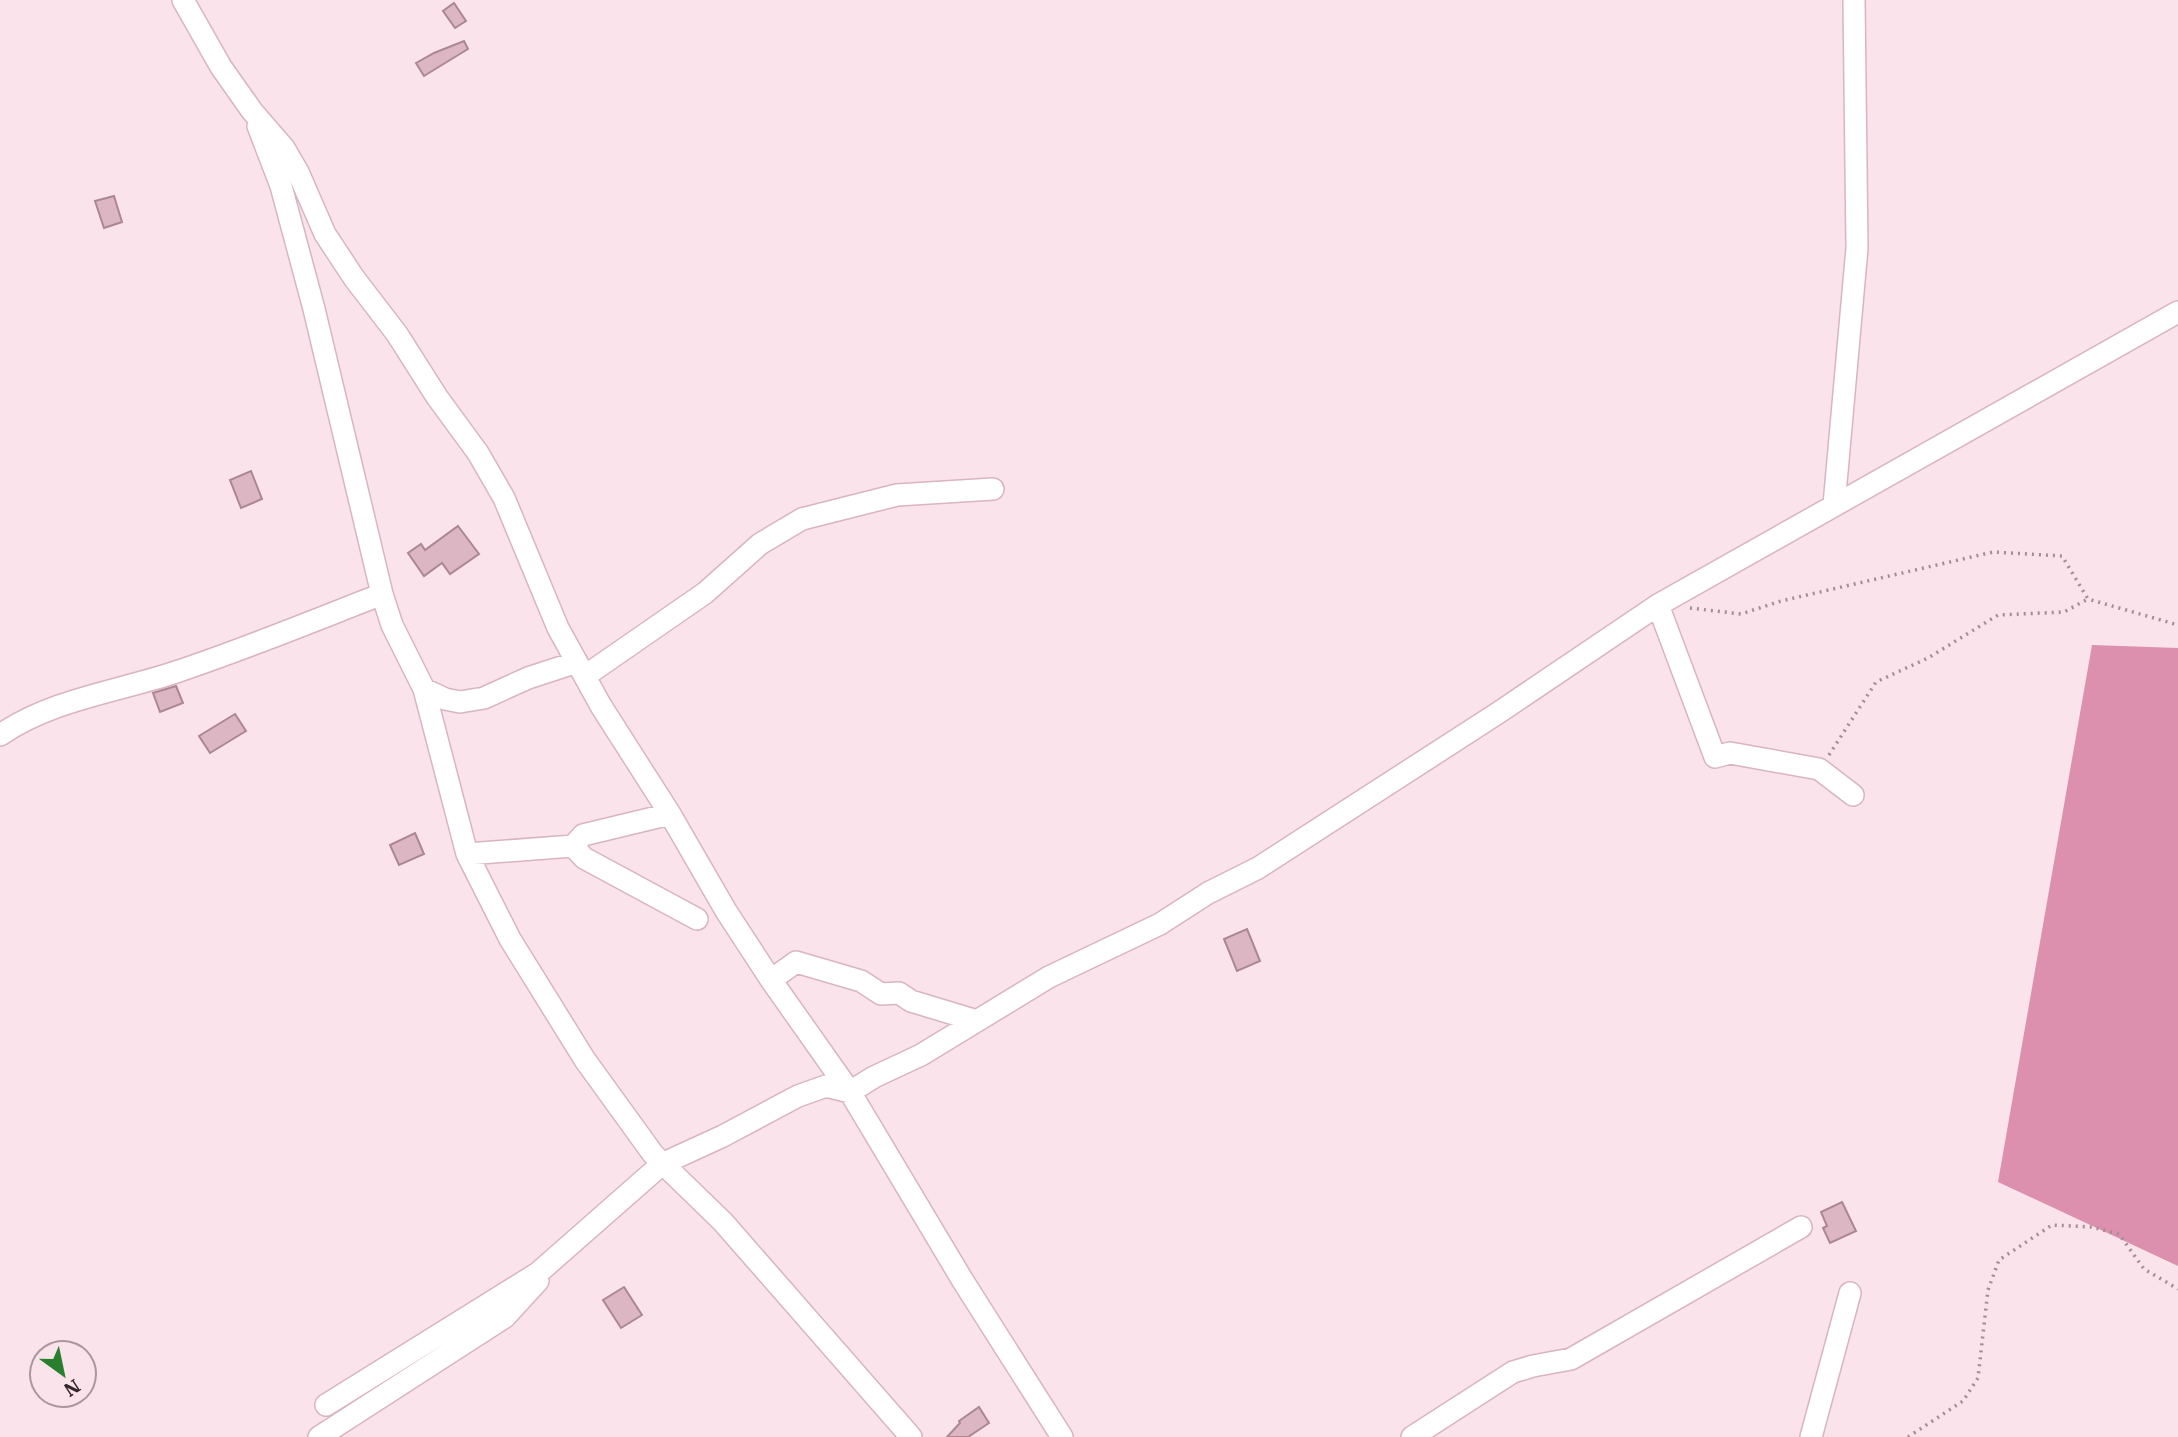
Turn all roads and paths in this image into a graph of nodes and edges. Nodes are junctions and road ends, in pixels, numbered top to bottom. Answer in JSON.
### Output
{"nodes":[{"id":1,"x":183,"y":0,"type":"edge"},
{"id":2,"x":1854,"y":0,"type":"edge"},
{"id":3,"x":252,"y":111,"type":"junction"},
{"id":4,"x":2178,"y":312,"type":"edge"},
{"id":5,"x":993,"y":489,"type":"dead end"},
{"id":6,"x":1834,"y":505,"type":"junction"},
{"id":7,"x":382,"y":594,"type":"junction"},
{"id":8,"x":2088,"y":599,"type":"junction"},
{"id":9,"x":1658,"y":605,"type":"junction"},
{"id":10,"x":2178,"y":625,"type":"edge"},
{"id":11,"x":581,"y":669,"type":"junction"},
{"id":12,"x":424,"y":689,"type":"junction"},
{"id":13,"x":0,"y":735,"type":"edge"},
{"id":14,"x":1819,"y":769,"type":"junction"},
{"id":15,"x":1853,"y":795,"type":"dead end"},
{"id":16,"x":670,"y":814,"type":"junction"},
{"id":17,"x":573,"y":846,"type":"junction"},
{"id":18,"x":467,"y":854,"type":"junction"},
{"id":19,"x":697,"y":919,"type":"dead end"},
{"id":20,"x":771,"y":980,"type":"junction"},
{"id":21,"x":977,"y":1021,"type":"junction"},
{"id":22,"x":850,"y":1092,"type":"junction"},
{"id":23,"x":662,"y":1164,"type":"junction"},
{"id":24,"x":1801,"y":1227,"type":"dead end"},
{"id":25,"x":570,"y":1245,"type":"junction"},
{"id":26,"x":2178,"y":1289,"type":"edge"},
{"id":27,"x":1850,"y":1293,"type":"dead end"},
{"id":28,"x":326,"y":1405,"type":"dead end"},
{"id":29,"x":319,"y":1437,"type":"edge"},
{"id":30,"x":911,"y":1437,"type":"edge"},
{"id":31,"x":1062,"y":1437,"type":"edge"},
{"id":32,"x":1412,"y":1437,"type":"edge"},
{"id":33,"x":1811,"y":1437,"type":"edge"},
{"id":34,"x":1908,"y":1437,"type":"edge"}],
"edges":[{"from":1,"to":3,"type":"street"},
{"from":2,"to":6,"type":"street"},
{"from":3,"to":7,"type":"street"},
{"from":3,"to":11,"type":"street"},
{"from":4,"to":6,"type":"street"},
{"from":5,"to":11,"type":"street"},
{"from":6,"to":9,"type":"street"},
{"from":7,"to":12,"type":"street"},
{"from":7,"to":13,"type":"street"},
{"from":8,"to":9,"type":"path"},
{"from":8,"to":10,"type":"path"},
{"from":8,"to":14,"type":"path"},
{"from":9,"to":14,"type":"street"},
{"from":9,"to":21,"type":"street"},
{"from":11,"to":12,"type":"street"},
{"from":11,"to":16,"type":"street"},
{"from":12,"to":18,"type":"street"},
{"from":14,"to":15,"type":"street"},
{"from":16,"to":17,"type":"street"},
{"from":16,"to":20,"type":"street"},
{"from":17,"to":18,"type":"street"},
{"from":17,"to":19,"type":"street"},
{"from":18,"to":23,"type":"street"},
{"from":20,"to":21,"type":"street"},
{"from":20,"to":22,"type":"street"},
{"from":21,"to":22,"type":"street"},
{"from":22,"to":23,"type":"street"},
{"from":22,"to":31,"type":"street"},
{"from":23,"to":25,"type":"street"},
{"from":23,"to":30,"type":"street"},
{"from":24,"to":32,"type":"street"},
{"from":25,"to":28,"type":"street"},
{"from":25,"to":29,"type":"street"},
{"from":26,"to":34,"type":"path"},
{"from":27,"to":33,"type":"street"}]}
